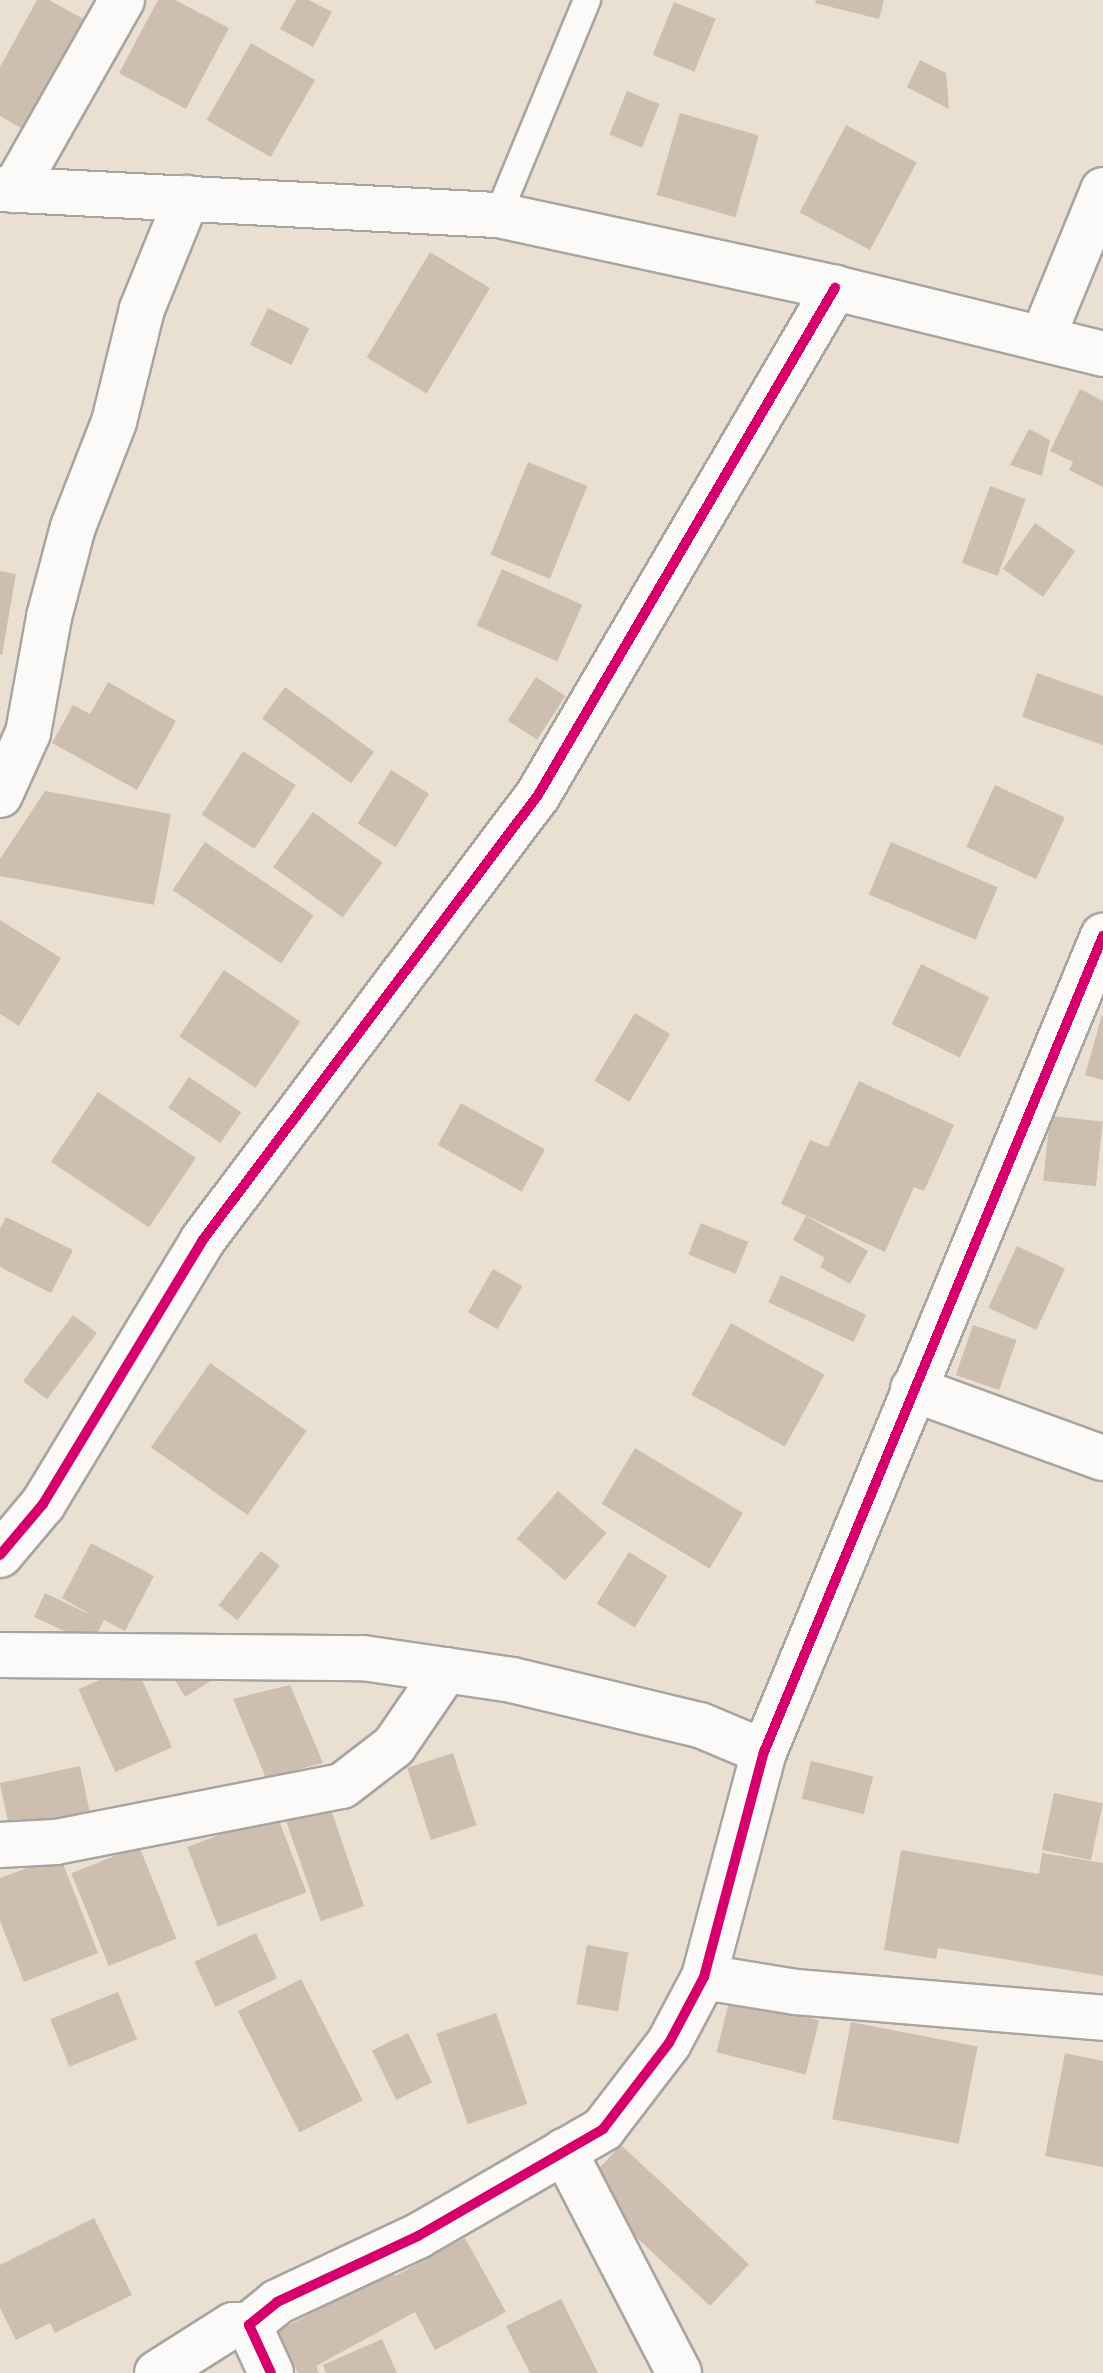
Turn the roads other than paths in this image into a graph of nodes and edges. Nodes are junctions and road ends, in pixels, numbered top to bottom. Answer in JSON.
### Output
{"nodes":[{"id":1,"x":122,"y":0,"type":"edge"},
{"id":2,"x":587,"y":0,"type":"edge"},
{"id":3,"x":7,"y":189,"type":"edge"},
{"id":4,"x":1103,"y":190,"type":"edge"},
{"id":5,"x":187,"y":198,"type":"junction"},
{"id":6,"x":498,"y":215,"type":"junction"},
{"id":7,"x":835,"y":288,"type":"junction"},
{"id":8,"x":1042,"y":339,"type":"junction"},
{"id":9,"x":1103,"y":354,"type":"edge"},
{"id":10,"x":0,"y":795,"type":"edge"},
{"id":11,"x":1103,"y":936,"type":"edge"},
{"id":12,"x":913,"y":1389,"type":"junction"},
{"id":13,"x":1103,"y":1458,"type":"edge"},
{"id":14,"x":0,"y":1555,"type":"edge"},
{"id":15,"x":0,"y":1655,"type":"edge"},
{"id":16,"x":446,"y":1670,"type":"junction"},
{"id":17,"x":764,"y":1752,"type":"junction"},
{"id":18,"x":0,"y":1845,"type":"edge"},
{"id":19,"x":704,"y":1977,"type":"junction"},
{"id":20,"x":1103,"y":2018,"type":"edge"},
{"id":21,"x":564,"y":2151,"type":"junction"},
{"id":22,"x":249,"y":2325,"type":"junction"},
{"id":23,"x":157,"y":2373,"type":"edge"},
{"id":24,"x":271,"y":2373,"type":"edge"},
{"id":25,"x":679,"y":2373,"type":"edge"}],
"edges":[{"from":1,"to":3,"type":"street"},
{"from":2,"to":6,"type":"lane"},
{"from":3,"to":5,"type":"street"},
{"from":4,"to":8,"type":"street"},
{"from":5,"to":6,"type":"street"},
{"from":5,"to":10,"type":"street"},
{"from":6,"to":7,"type":"street"},
{"from":7,"to":8,"type":"street"},
{"from":7,"to":14,"type":"street"},
{"from":8,"to":9,"type":"street"},
{"from":11,"to":12,"type":"street"},
{"from":12,"to":13,"type":"street"},
{"from":12,"to":17,"type":"street"},
{"from":15,"to":16,"type":"street"},
{"from":16,"to":17,"type":"street"},
{"from":16,"to":18,"type":"street"},
{"from":17,"to":19,"type":"street"},
{"from":19,"to":20,"type":"street"},
{"from":19,"to":21,"type":"street"},
{"from":21,"to":22,"type":"street"},
{"from":21,"to":25,"type":"street"},
{"from":22,"to":23,"type":"street"},
{"from":22,"to":24,"type":"street"}]}
